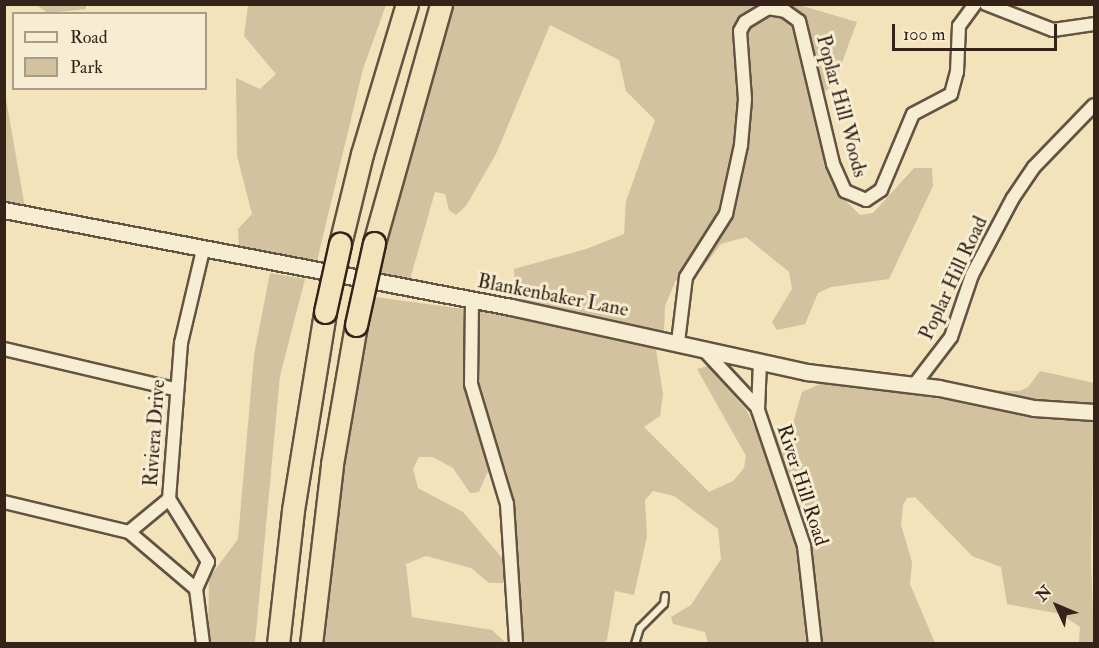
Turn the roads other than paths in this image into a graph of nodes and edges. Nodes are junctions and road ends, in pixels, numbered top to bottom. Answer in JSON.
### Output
{"nodes":[{"id":1,"x":407,"y":4,"type":"edge"},
{"id":2,"x":441,"y":4,"type":"edge"},
{"id":3,"x":975,"y":4,"type":"edge"},
{"id":4,"x":986,"y":4,"type":"edge"},
{"id":5,"x":1095,"y":24,"type":"edge"},
{"id":6,"x":1095,"y":105,"type":"edge"},
{"id":7,"x":4,"y":210,"type":"edge"},
{"id":8,"x":202,"y":250,"type":"junction"},
{"id":9,"x":472,"y":301,"type":"junction"},
{"id":10,"x":678,"y":342,"type":"junction"},
{"id":11,"x":702,"y":348,"type":"junction"},
{"id":12,"x":4,"y":349,"type":"edge"},
{"id":13,"x":760,"y":362,"type":"junction"},
{"id":14,"x":915,"y":384,"type":"junction"},
{"id":15,"x":175,"y":389,"type":"junction"},
{"id":16,"x":758,"y":410,"type":"junction"},
{"id":17,"x":1095,"y":412,"type":"edge"},
{"id":18,"x":170,"y":499,"type":"junction"},
{"id":19,"x":4,"y":501,"type":"edge"},
{"id":20,"x":129,"y":532,"type":"junction"},
{"id":21,"x":196,"y":589,"type":"junction"},
{"id":22,"x":665,"y":596,"type":"dead end"},
{"id":23,"x":203,"y":644,"type":"edge"},
{"id":24,"x":278,"y":644,"type":"edge"},
{"id":25,"x":311,"y":644,"type":"edge"},
{"id":26,"x":516,"y":644,"type":"edge"},
{"id":27,"x":635,"y":644,"type":"edge"},
{"id":28,"x":815,"y":644,"type":"edge"}],
"edges":[{"from":1,"to":24,"type":"highway","bridge":true},
{"from":2,"to":25,"type":"highway","bridge":true},
{"from":3,"to":10,"type":"street","name":"Poplar Hill Woods"},
{"from":4,"to":5,"type":"street"},
{"from":6,"to":14,"type":"street","name":"Poplar Hill Road"},
{"from":7,"to":8,"type":"street","name":"Blankenbaker Lane"},
{"from":8,"to":9,"type":"street","name":"Blankenbaker Lane"},
{"from":8,"to":15,"type":"street","name":"Riviera Drive"},
{"from":9,"to":10,"type":"street","name":"Blankenbaker Lane"},
{"from":9,"to":26,"type":"street"},
{"from":10,"to":11,"type":"street","name":"Blankenbaker Lane"},
{"from":11,"to":13,"type":"street","name":"Blankenbaker Lane"},
{"from":11,"to":16,"type":"street","name":"River Hill Road"},
{"from":12,"to":15,"type":"street"},
{"from":13,"to":14,"type":"street","name":"Blankenbaker Lane"},
{"from":13,"to":16,"type":"street","name":"River Hill Road"},
{"from":14,"to":17,"type":"street","name":"Blankenbaker Lane"},
{"from":15,"to":18,"type":"street","name":"Riviera Drive"},
{"from":16,"to":28,"type":"street","name":"River Hill Road"},
{"from":18,"to":20,"type":"street"},
{"from":18,"to":21,"type":"street","name":"Riviera Drive"},
{"from":19,"to":20,"type":"street"},
{"from":20,"to":21,"type":"street"},
{"from":21,"to":23,"type":"street"},
{"from":22,"to":27,"type":"lane"}]}
